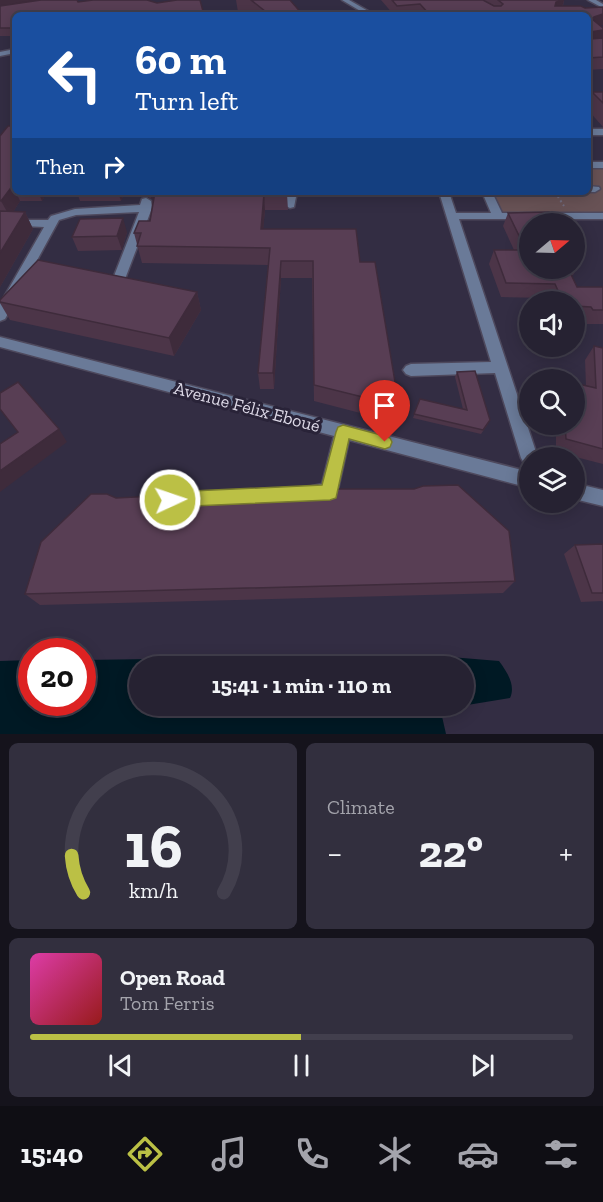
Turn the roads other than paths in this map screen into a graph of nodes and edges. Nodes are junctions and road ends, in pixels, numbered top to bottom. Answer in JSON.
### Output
{"nodes":[{"id":1,"x":345,"y":0,"type":"edge"},
{"id":2,"x":591,"y":0,"type":"edge"},
{"id":3,"x":602,"y":2,"type":"edge"},
{"id":4,"x":367,"y":12,"type":"edge"},
{"id":5,"x":292,"y":195,"type":"edge"},
{"id":6,"x":445,"y":195,"type":"edge"},
{"id":7,"x":489,"y":195,"type":"edge"},
{"id":8,"x":290,"y":206,"type":"dead end"},
{"id":9,"x":0,"y":216,"type":"edge"},
{"id":10,"x":452,"y":216,"type":"junction"},
{"id":11,"x":498,"y":216,"type":"junction"},
{"id":12,"x":603,"y":216,"type":"edge"},
{"id":13,"x":50,"y":224,"type":"junction"},
{"id":14,"x":120,"y":276,"type":"edge"},
{"id":15,"x":0,"y":316,"type":"edge"},
{"id":16,"x":0,"y":342,"type":"edge"},
{"id":17,"x":501,"y":367,"type":"junction"},
{"id":18,"x":411,"y":370,"type":"dead end"},
{"id":19,"x":343,"y":432,"type":"junction"},
{"id":20,"x":526,"y":447,"type":"edge"},
{"id":21,"x":519,"y":477,"type":"edge"},
{"id":22,"x":330,"y":492,"type":"junction"},
{"id":23,"x":350,"y":493,"type":"edge"},
{"id":24,"x":296,"y":494,"type":"edge"},
{"id":25,"x":585,"y":494,"type":"edge"},
{"id":26,"x":603,"y":498,"type":"edge"}],
"edges":[{"from":1,"to":4,"type":"street"},
{"from":2,"to":3,"type":"street"},
{"from":5,"to":8,"type":"street"},
{"from":6,"to":10,"type":"street"},
{"from":7,"to":11,"type":"street"},
{"from":9,"to":13,"type":"street"},
{"from":10,"to":11,"type":"street"},
{"from":10,"to":17,"type":"street"},
{"from":11,"to":12,"type":"street"},
{"from":13,"to":14,"type":"street"},
{"from":13,"to":15,"type":"street"},
{"from":16,"to":19,"type":"street","name":"Avenue Félix Eboué"},
{"from":17,"to":18,"type":"street"},
{"from":17,"to":20,"type":"street"},
{"from":19,"to":21,"type":"street","name":"Avenue Félix Eboué"},
{"from":19,"to":22,"type":"street"},
{"from":22,"to":23,"type":"street"},
{"from":22,"to":24,"type":"street"},
{"from":25,"to":26,"type":"street"}]}
